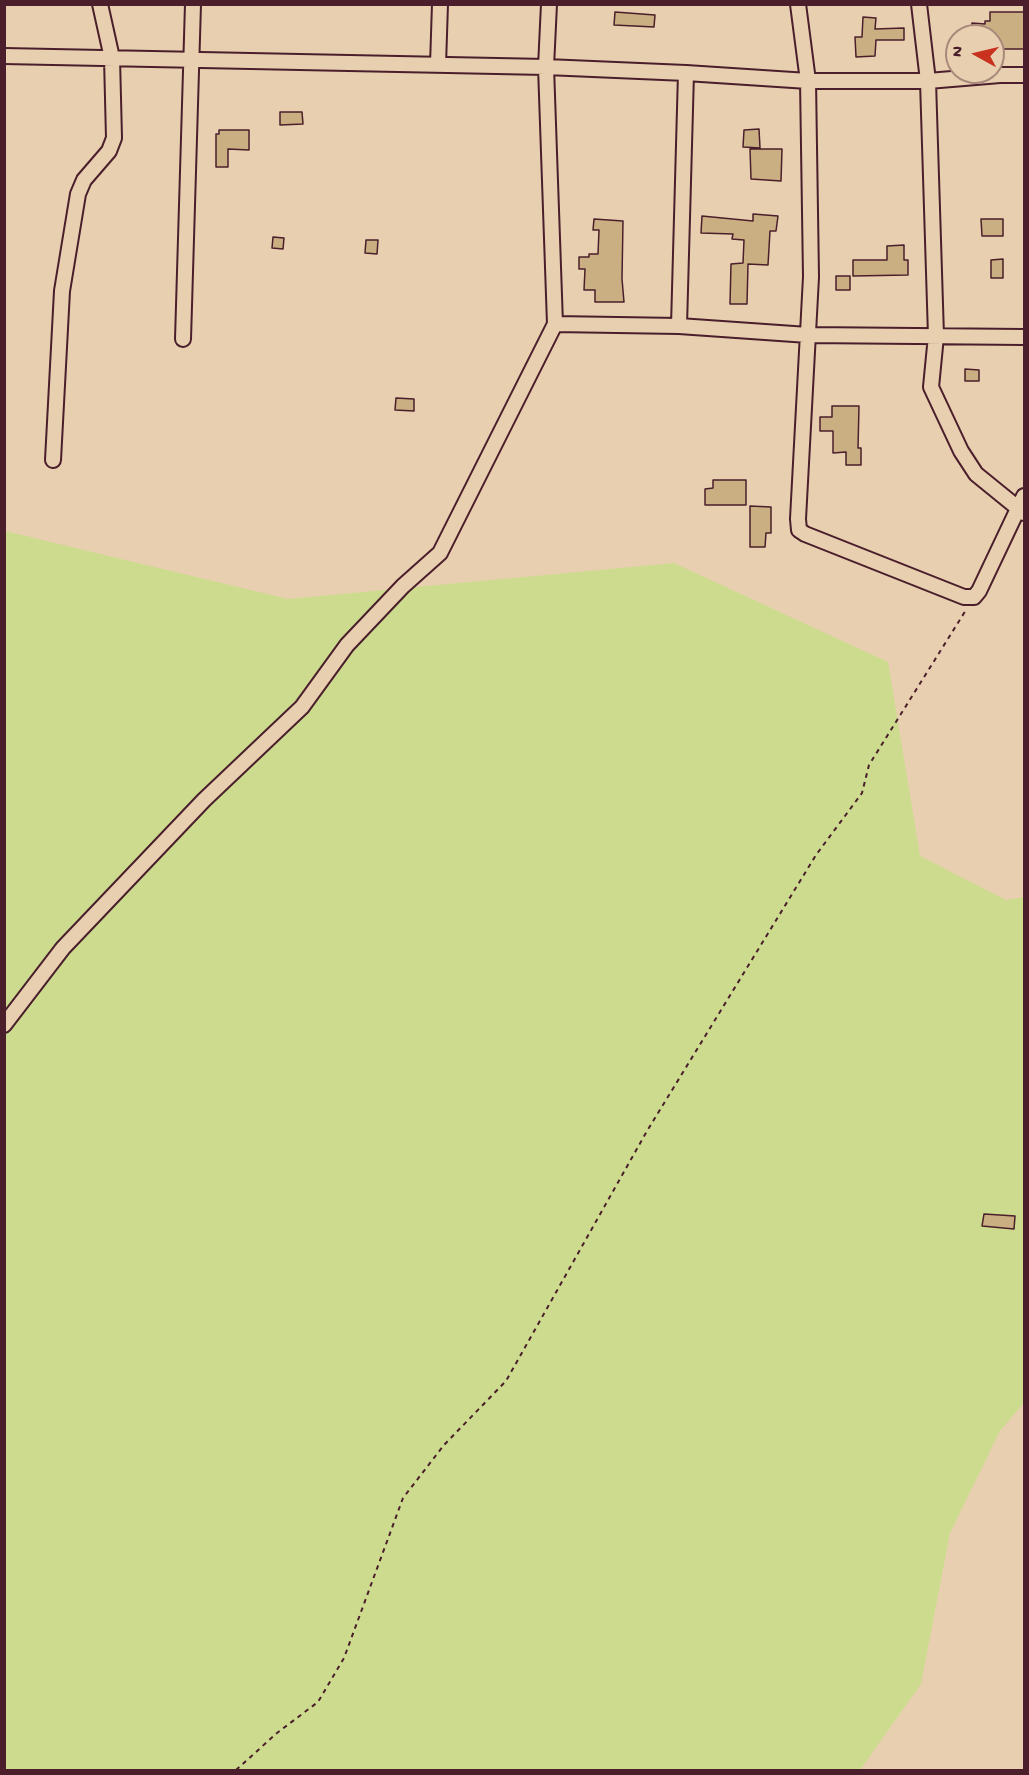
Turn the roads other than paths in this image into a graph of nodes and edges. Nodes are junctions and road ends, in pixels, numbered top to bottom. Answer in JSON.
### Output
{"nodes":[{"id":1,"x":100,"y":4,"type":"edge"},
{"id":2,"x":193,"y":4,"type":"edge"},
{"id":3,"x":440,"y":4,"type":"edge"},
{"id":4,"x":549,"y":4,"type":"edge"},
{"id":5,"x":798,"y":4,"type":"edge"},
{"id":6,"x":920,"y":4,"type":"edge"},
{"id":7,"x":4,"y":56,"type":"edge"},
{"id":8,"x":112,"y":58,"type":"junction"},
{"id":9,"x":191,"y":60,"type":"junction"},
{"id":10,"x":438,"y":65,"type":"junction"},
{"id":11,"x":546,"y":67,"type":"junction"},
{"id":12,"x":686,"y":73,"type":"junction"},
{"id":13,"x":1024,"y":75,"type":"edge"},
{"id":14,"x":808,"y":81,"type":"junction"},
{"id":15,"x":928,"y":81,"type":"junction"},
{"id":16,"x":555,"y":324,"type":"junction"},
{"id":17,"x":680,"y":326,"type":"junction"},
{"id":18,"x":808,"y":335,"type":"junction"},
{"id":19,"x":936,"y":336,"type":"junction"},
{"id":20,"x":1024,"y":337,"type":"edge"},
{"id":21,"x":183,"y":339,"type":"dead end"},
{"id":22,"x":53,"y":460,"type":"dead end"},
{"id":23,"x":1023,"y":506,"type":"edge"},
{"id":24,"x":4,"y":1024,"type":"edge"}],
"edges":[{"from":1,"to":8,"type":"street"},
{"from":2,"to":9,"type":"street"},
{"from":3,"to":10,"type":"street"},
{"from":4,"to":11,"type":"street"},
{"from":5,"to":14,"type":"street"},
{"from":6,"to":15,"type":"street"},
{"from":7,"to":8,"type":"street"},
{"from":8,"to":9,"type":"street"},
{"from":8,"to":22,"type":"street"},
{"from":9,"to":10,"type":"street"},
{"from":9,"to":21,"type":"street"},
{"from":10,"to":11,"type":"street"},
{"from":11,"to":12,"type":"street"},
{"from":11,"to":16,"type":"street"},
{"from":12,"to":14,"type":"street"},
{"from":12,"to":17,"type":"street"},
{"from":13,"to":15,"type":"street"},
{"from":14,"to":15,"type":"street"},
{"from":14,"to":18,"type":"street"},
{"from":15,"to":19,"type":"street"},
{"from":16,"to":17,"type":"street"},
{"from":16,"to":24,"type":"street"},
{"from":17,"to":18,"type":"street"},
{"from":18,"to":19,"type":"street"},
{"from":18,"to":23,"type":"street"},
{"from":19,"to":20,"type":"street"},
{"from":19,"to":23,"type":"street"}]}
